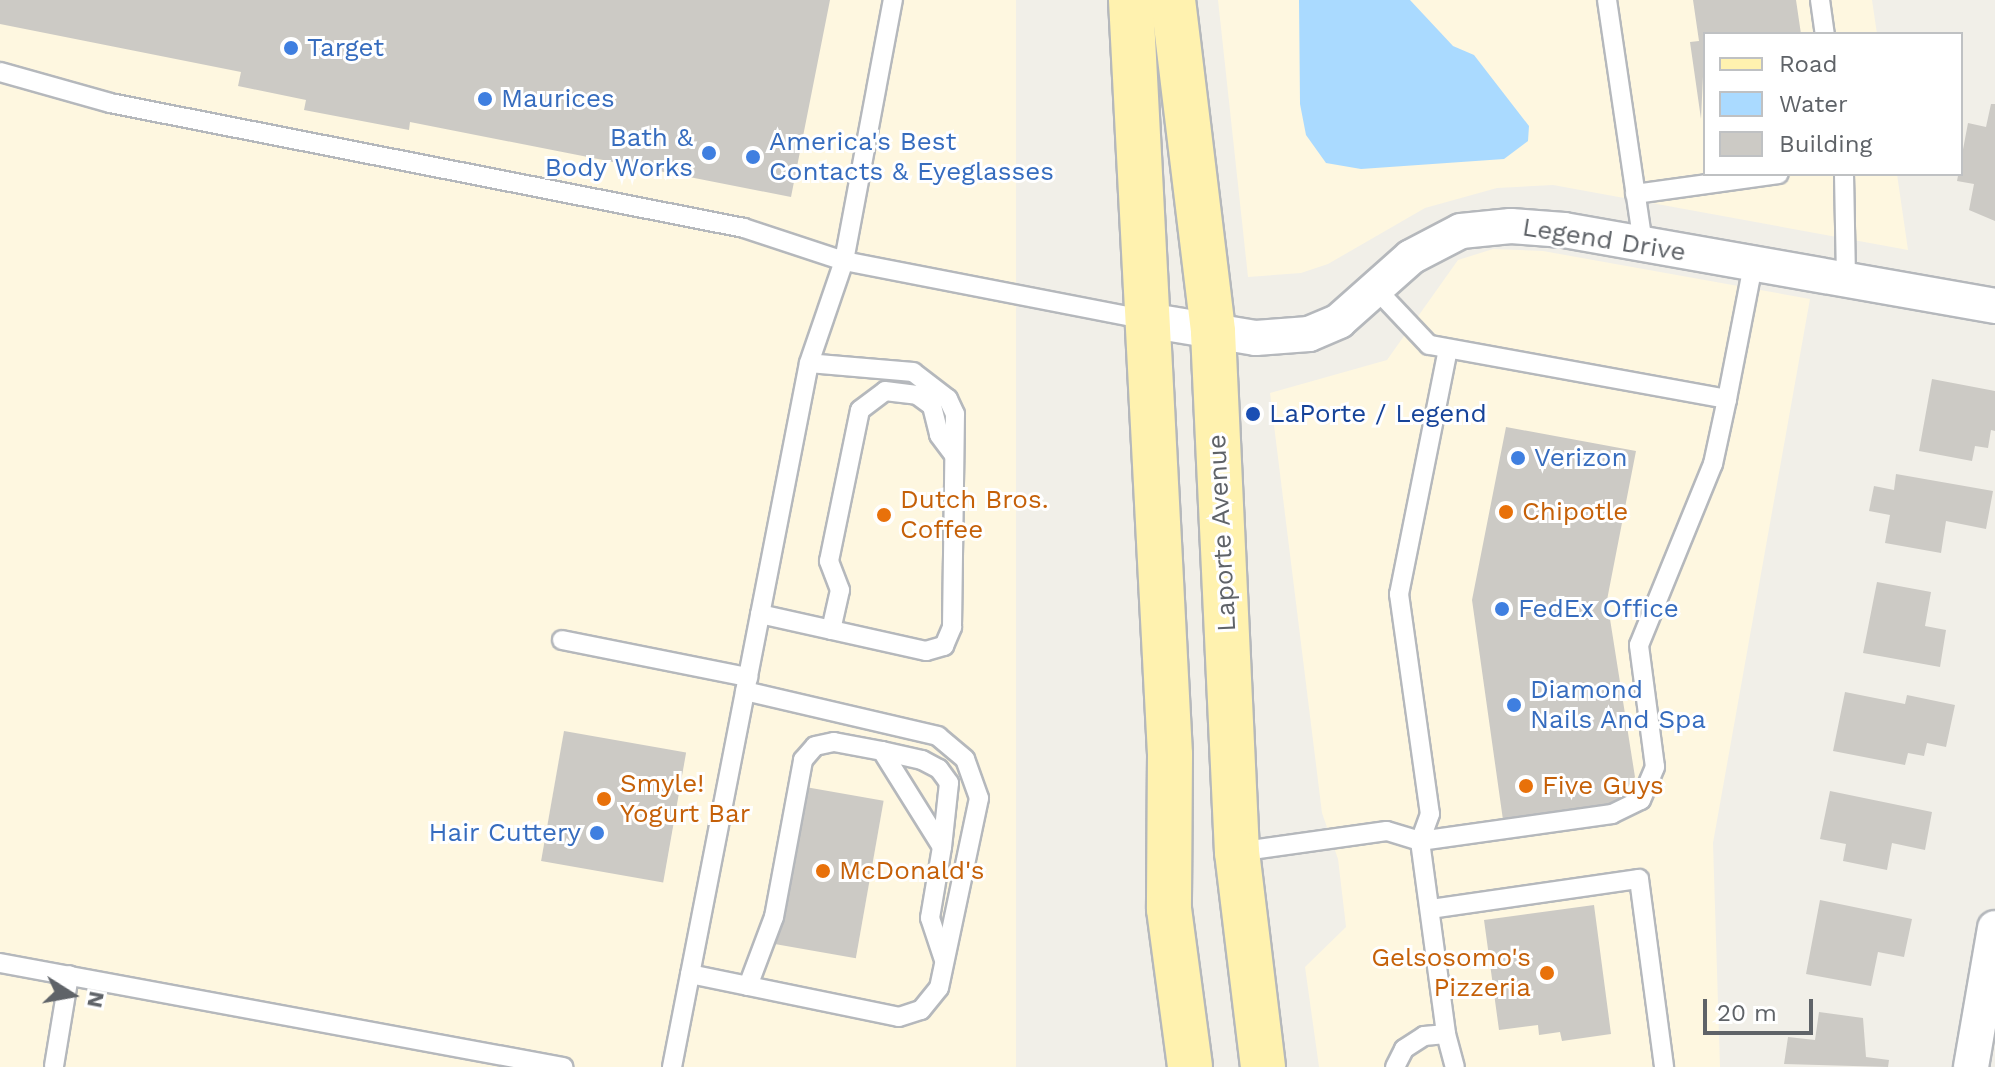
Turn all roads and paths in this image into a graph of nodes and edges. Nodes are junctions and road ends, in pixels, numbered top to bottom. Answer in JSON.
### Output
{"nodes":[{"id":1,"x":893,"y":0,"type":"edge"},
{"id":2,"x":1131,"y":0,"type":"edge"},
{"id":3,"x":1173,"y":0,"type":"edge"},
{"id":4,"x":1607,"y":0,"type":"edge"},
{"id":5,"x":1820,"y":0,"type":"edge"},
{"id":6,"x":1825,"y":32,"type":"edge"},
{"id":7,"x":0,"y":72,"type":"edge"},
{"id":8,"x":1765,"y":176,"type":"edge"},
{"id":9,"x":1844,"y":176,"type":"edge"},
{"id":10,"x":1635,"y":194,"type":"junction"},
{"id":11,"x":1643,"y":244,"type":"junction"},
{"id":12,"x":844,"y":261,"type":"junction"},
{"id":13,"x":1753,"y":265,"type":"junction"},
{"id":14,"x":1846,"y":280,"type":"junction"},
{"id":15,"x":1377,"y":290,"type":"junction"},
{"id":16,"x":1995,"y":306,"type":"edge"},
{"id":17,"x":1147,"y":320,"type":"junction"},
{"id":18,"x":1213,"y":332,"type":"junction"},
{"id":19,"x":1448,"y":349,"type":"junction"},
{"id":20,"x":809,"y":363,"type":"junction"},
{"id":21,"x":1727,"y":399,"type":"junction"},
{"id":22,"x":954,"y":455,"type":"junction"},
{"id":23,"x":760,"y":614,"type":"junction"},
{"id":24,"x":831,"y":630,"type":"junction"},
{"id":25,"x":562,"y":640,"type":"dead end"},
{"id":26,"x":746,"y":684,"type":"junction"},
{"id":27,"x":882,"y":751,"type":"junction"},
{"id":28,"x":1420,"y":841,"type":"junction"},
{"id":29,"x":942,"y":847,"type":"junction"},
{"id":30,"x":1237,"y":852,"type":"junction"},
{"id":31,"x":1430,"y":909,"type":"junction"},
{"id":32,"x":1995,"y":928,"type":"edge"},
{"id":33,"x":945,"y":962,"type":"junction"},
{"id":34,"x":0,"y":963,"type":"edge"},
{"id":35,"x":690,"y":974,"type":"junction"},
{"id":36,"x":69,"y":975,"type":"junction"},
{"id":37,"x":748,"y":986,"type":"junction"},
{"id":38,"x":1446,"y":1034,"type":"junction"},
{"id":39,"x":1183,"y":1055,"type":"edge"},
{"id":40,"x":54,"y":1066,"type":"edge"},
{"id":41,"x":563,"y":1067,"type":"edge"},
{"id":42,"x":672,"y":1067,"type":"edge"},
{"id":43,"x":1263,"y":1067,"type":"edge"},
{"id":44,"x":1395,"y":1067,"type":"edge"},
{"id":45,"x":1455,"y":1067,"type":"edge"},
{"id":46,"x":1664,"y":1067,"type":"edge"},
{"id":47,"x":1971,"y":1067,"type":"edge"}],
"edges":[{"from":1,"to":12,"type":"lane"},
{"from":2,"to":17,"type":"main road"},
{"from":3,"to":18,"type":"main road","name":"Laporte Avenue"},
{"from":4,"to":10,"type":"lane"},
{"from":5,"to":6,"type":"lane"},
{"from":7,"to":12,"type":"lane"},
{"from":8,"to":10,"type":"lane"},
{"from":9,"to":14,"type":"lane"},
{"from":10,"to":11,"type":"lane"},
{"from":11,"to":13,"type":"street","name":"Legend Drive"},
{"from":11,"to":15,"type":"street","name":"Legend Drive"},
{"from":12,"to":17,"type":"lane"},
{"from":12,"to":20,"type":"lane"},
{"from":13,"to":14,"type":"street","name":"Legend Drive"},
{"from":13,"to":21,"type":"lane"},
{"from":14,"to":16,"type":"street","name":"Legend Drive"},
{"from":15,"to":18,"type":"street","name":"Legend Drive"},
{"from":15,"to":19,"type":"lane"},
{"from":17,"to":18,"type":"street","name":"Legend Drive"},
{"from":17,"to":39,"type":"main road"},
{"from":18,"to":30,"type":"main road","name":"Laporte Avenue"},
{"from":19,"to":21,"type":"lane"},
{"from":19,"to":28,"type":"lane"},
{"from":20,"to":22,"type":"lane"},
{"from":20,"to":23,"type":"lane"},
{"from":21,"to":28,"type":"lane"},
{"from":22,"to":24,"type":"lane"},
{"from":22,"to":24,"type":"lane"},
{"from":23,"to":24,"type":"lane"},
{"from":23,"to":26,"type":"lane"},
{"from":25,"to":26,"type":"lane"},
{"from":26,"to":33,"type":"lane"},
{"from":26,"to":35,"type":"lane"},
{"from":27,"to":29,"type":"lane"},
{"from":27,"to":29,"type":"lane"},
{"from":27,"to":37,"type":"lane"},
{"from":28,"to":30,"type":"lane"},
{"from":28,"to":31,"type":"lane"},
{"from":29,"to":33,"type":"lane"},
{"from":30,"to":43,"type":"main road","name":"Laporte Avenue"},
{"from":31,"to":38,"type":"lane"},
{"from":31,"to":46,"type":"lane"},
{"from":32,"to":47,"type":"street"},
{"from":33,"to":37,"type":"lane"},
{"from":34,"to":36,"type":"lane"},
{"from":35,"to":37,"type":"lane"},
{"from":35,"to":42,"type":"lane"},
{"from":36,"to":40,"type":"lane"},
{"from":36,"to":41,"type":"lane"},
{"from":38,"to":44,"type":"lane"},
{"from":38,"to":45,"type":"lane"}]}
